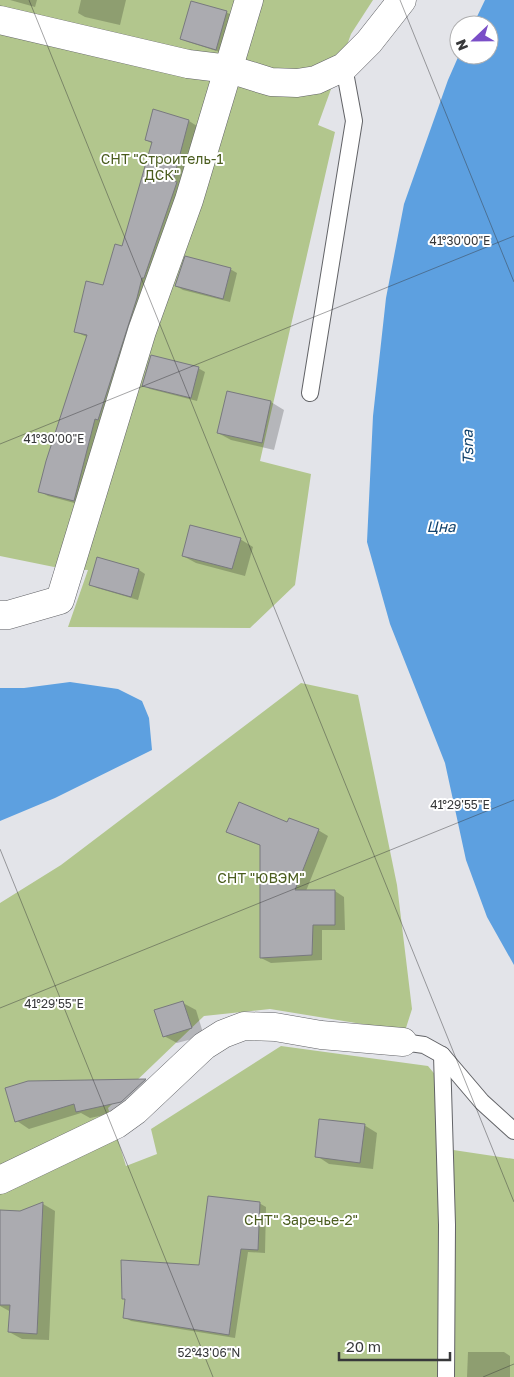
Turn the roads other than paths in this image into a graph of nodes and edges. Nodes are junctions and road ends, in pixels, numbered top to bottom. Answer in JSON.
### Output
{"nodes":[{"id":1,"x":249,"y":0,"type":"edge"},
{"id":2,"x":402,"y":0,"type":"edge"},
{"id":3,"x":0,"y":20,"type":"edge"},
{"id":4,"x":344,"y":67,"type":"junction"},
{"id":5,"x":229,"y":69,"type":"junction"},
{"id":6,"x":310,"y":394,"type":"dead end"},
{"id":7,"x":0,"y":615,"type":"edge"},
{"id":8,"x":403,"y":1042,"type":"joint"},
{"id":9,"x":442,"y":1055,"type":"junction"},
{"id":10,"x":514,"y":1131,"type":"edge"},
{"id":11,"x":0,"y":1180,"type":"edge"},
{"id":12,"x":446,"y":1377,"type":"edge"}],
"edges":[{"from":1,"to":5,"type":"street"},
{"from":2,"to":4,"type":"street"},
{"from":3,"to":5,"type":"street"},
{"from":4,"to":5,"type":"street"},
{"from":4,"to":6,"type":"lane"},
{"from":5,"to":7,"type":"street"},
{"from":8,"to":9,"type":"lane"},
{"from":8,"to":11,"type":"street"},
{"from":9,"to":10,"type":"lane"},
{"from":9,"to":12,"type":"lane"}]}
